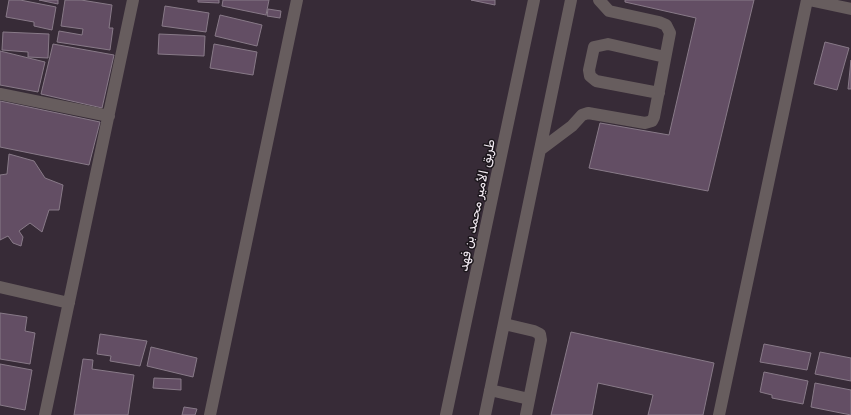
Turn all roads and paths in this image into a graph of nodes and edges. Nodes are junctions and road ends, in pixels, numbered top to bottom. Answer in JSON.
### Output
{"nodes":[{"id":1,"x":133,"y":0,"type":"edge"},
{"id":2,"x":297,"y":0,"type":"edge"},
{"id":3,"x":534,"y":0,"type":"edge"},
{"id":4,"x":571,"y":0,"type":"edge"},
{"id":5,"x":599,"y":0,"type":"edge"},
{"id":6,"x":808,"y":0,"type":"edge"},
{"id":7,"x":851,"y":9,"type":"edge"},
{"id":8,"x":665,"y":57,"type":"junction"},
{"id":9,"x":658,"y":93,"type":"junction"},
{"id":10,"x":0,"y":94,"type":"edge"},
{"id":11,"x":109,"y":116,"type":"junction"},
{"id":12,"x":540,"y":150,"type":"junction"},
{"id":13,"x":0,"y":287,"type":"edge"},
{"id":14,"x":69,"y":303,"type":"junction"},
{"id":15,"x":504,"y":324,"type":"junction"},
{"id":16,"x":490,"y":390,"type":"junction"},
{"id":17,"x":529,"y":399,"type":"junction"},
{"id":18,"x":46,"y":415,"type":"edge"},
{"id":19,"x":210,"y":415,"type":"edge"},
{"id":20,"x":446,"y":415,"type":"edge"},
{"id":21,"x":485,"y":415,"type":"edge"},
{"id":22,"x":526,"y":415,"type":"edge"},
{"id":23,"x":719,"y":415,"type":"edge"}],
"edges":[{"from":1,"to":11,"type":"street"},
{"from":2,"to":19,"type":"street"},
{"from":3,"to":20,"type":"street","name":"طريق الأمير محمد بن فهد"},
{"from":4,"to":12,"type":"street"},
{"from":5,"to":8,"type":"street"},
{"from":6,"to":7,"type":"street"},
{"from":6,"to":23,"type":"street"},
{"from":8,"to":9,"type":"street"},
{"from":8,"to":9,"type":"street"},
{"from":9,"to":12,"type":"street"},
{"from":10,"to":11,"type":"street"},
{"from":11,"to":14,"type":"street"},
{"from":12,"to":15,"type":"street"},
{"from":13,"to":14,"type":"street"},
{"from":14,"to":18,"type":"street"},
{"from":15,"to":16,"type":"street"},
{"from":15,"to":17,"type":"street"},
{"from":16,"to":17,"type":"street"},
{"from":16,"to":21,"type":"street"},
{"from":17,"to":22,"type":"street"}]}
